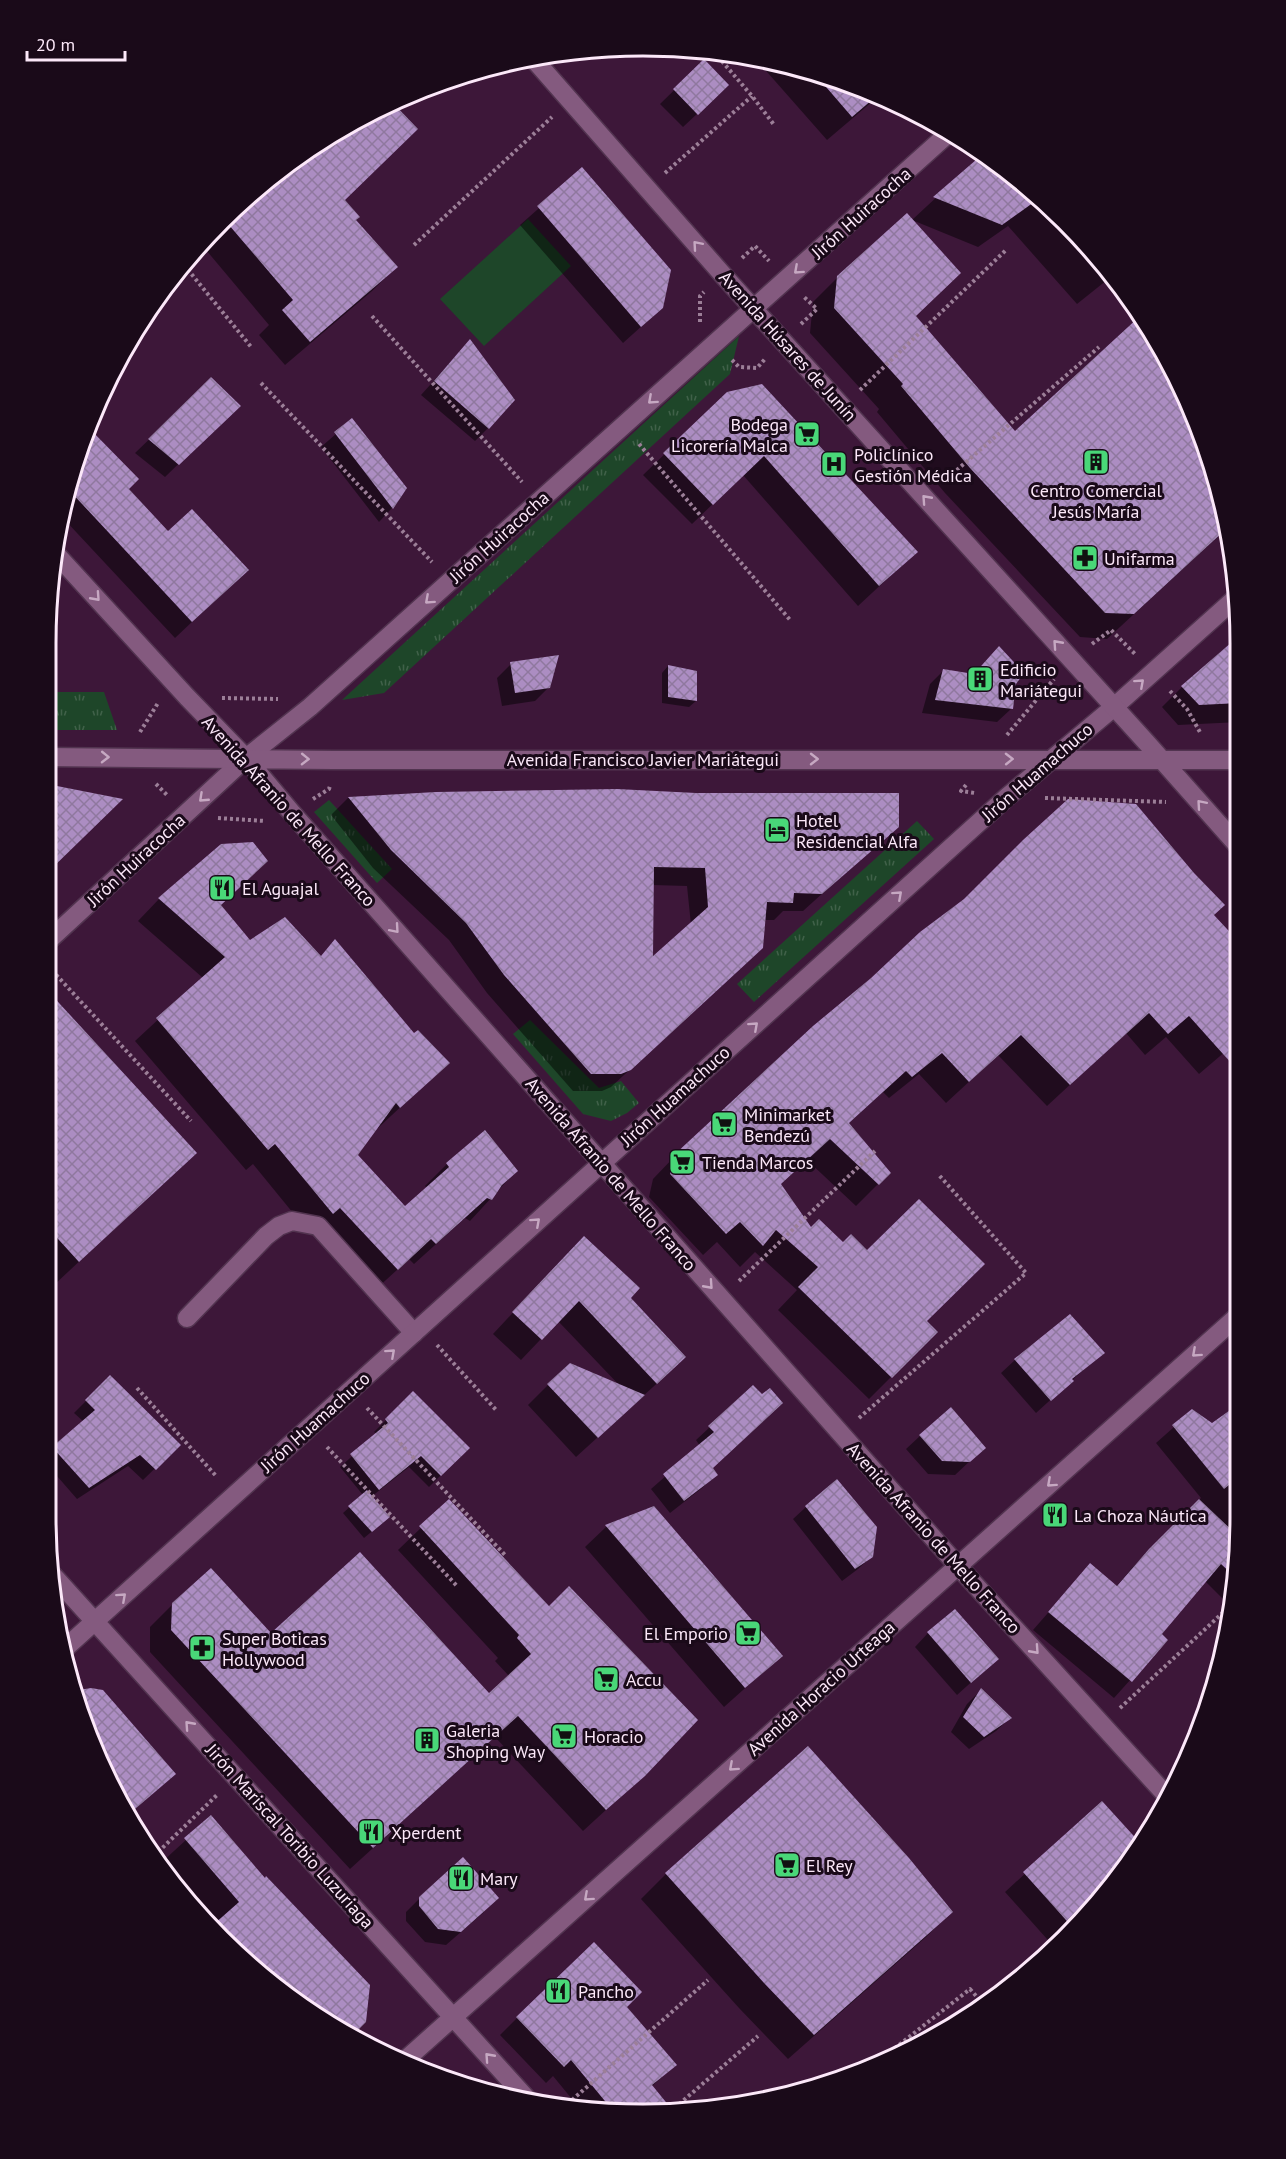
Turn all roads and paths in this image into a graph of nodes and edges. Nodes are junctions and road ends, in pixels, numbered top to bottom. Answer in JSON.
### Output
{"nodes":[{"id":1,"x":722,"y":61,"type":"edge"},
{"id":2,"x":539,"y":65,"type":"edge"},
{"id":3,"x":752,"y":96,"type":"junction"},
{"id":4,"x":570,"y":100,"type":"junction"},
{"id":5,"x":775,"y":126,"type":"dead end"},
{"id":6,"x":943,"y":138,"type":"edge"},
{"id":7,"x":648,"y":189,"type":"junction"},
{"id":8,"x":414,"y":245,"type":"dead end"},
{"id":9,"x":1006,"y":250,"type":"dead end"},
{"id":10,"x":741,"y":259,"type":"dead end"},
{"id":11,"x":773,"y":266,"type":"dead end"},
{"id":12,"x":189,"y":271,"type":"edge"},
{"id":13,"x":706,"y":290,"type":"dead end"},
{"id":14,"x":799,"y":293,"type":"dead end"},
{"id":15,"x":754,"y":309,"type":"junction"},
{"id":16,"x":372,"y":316,"type":"dead end"},
{"id":17,"x":700,"y":325,"type":"dead end"},
{"id":18,"x":794,"y":331,"type":"dead end"},
{"id":19,"x":1099,"y":347,"type":"dead end"},
{"id":20,"x":252,"y":348,"type":"dead end"},
{"id":21,"x":727,"y":355,"type":"dead end"},
{"id":22,"x":769,"y":356,"type":"dead end"},
{"id":23,"x":261,"y":383,"type":"dead end"},
{"id":24,"x":843,"y":407,"type":"junction"},
{"id":25,"x":624,"y":424,"type":"junction"},
{"id":26,"x":924,"y":498,"type":"junction"},
{"id":27,"x":539,"y":501,"type":"junction"},
{"id":28,"x":62,"y":560,"type":"edge"},
{"id":29,"x":450,"y":581,"type":"junction"},
{"id":30,"x":1229,"y":604,"type":"edge"},
{"id":31,"x":791,"y":621,"type":"dead end"},
{"id":32,"x":1092,"y":644,"type":"dead end"},
{"id":33,"x":1136,"y":655,"type":"dead end"},
{"id":34,"x":1060,"y":671,"type":"dead end"},
{"id":35,"x":1164,"y":684,"type":"dead end"},
{"id":36,"x":213,"y":697,"type":"dead end"},
{"id":37,"x":279,"y":699,"type":"dead end"},
{"id":38,"x":160,"y":700,"type":"dead end"},
{"id":39,"x":1114,"y":706,"type":"junction"},
{"id":40,"x":140,"y":732,"type":"dead end"},
{"id":41,"x":1002,"y":740,"type":"dead end"},
{"id":42,"x":1205,"y":742,"type":"dead end"},
{"id":43,"x":56,"y":757,"type":"edge"},
{"id":44,"x":246,"y":758,"type":"junction"},
{"id":45,"x":1051,"y":759,"type":"junction"},
{"id":46,"x":1161,"y":759,"type":"junction"},
{"id":47,"x":1230,"y":760,"type":"edge"},
{"id":48,"x":331,"y":780,"type":"dead end"},
{"id":49,"x":1036,"y":798,"type":"dead end"},
{"id":50,"x":311,"y":801,"type":"dead end"},
{"id":51,"x":1167,"y":802,"type":"dead end"},
{"id":52,"x":216,"y":818,"type":"dead end"},
{"id":53,"x":270,"y":822,"type":"dead end"},
{"id":54,"x":1230,"y":837,"type":"edge"},
{"id":55,"x":56,"y":934,"type":"edge"},
{"id":56,"x":56,"y":975,"type":"edge"},
{"id":57,"x":191,"y":1121,"type":"dead end"},
{"id":58,"x":875,"y":1151,"type":"dead end"},
{"id":59,"x":601,"y":1163,"type":"junction"},
{"id":60,"x":938,"y":1174,"type":"dead end"},
{"id":61,"x":721,"y":1299,"type":"junction"},
{"id":62,"x":187,"y":1318,"type":"dead end"},
{"id":63,"x":1230,"y":1323,"type":"edge"},
{"id":64,"x":417,"y":1330,"type":"junction"},
{"id":65,"x":137,"y":1388,"type":"dead end"},
{"id":66,"x":350,"y":1390,"type":"junction"},
{"id":67,"x":497,"y":1411,"type":"dead end"},
{"id":68,"x":309,"y":1428,"type":"junction"},
{"id":69,"x":841,"y":1434,"type":"junction"},
{"id":70,"x":234,"y":1496,"type":"junction"},
{"id":71,"x":506,"y":1556,"type":"dead end"},
{"id":72,"x":958,"y":1566,"type":"junction"},
{"id":73,"x":60,"y":1583,"type":"edge"},
{"id":74,"x":458,"y":1586,"type":"dead end"},
{"id":75,"x":1222,"y":1614,"type":"edge"},
{"id":76,"x":95,"y":1622,"type":"junction"},
{"id":77,"x":70,"y":1644,"type":"edge"},
{"id":78,"x":1102,"y":1725,"type":"junction"},
{"id":79,"x":236,"y":1777,"type":"junction"},
{"id":80,"x":1162,"y":1791,"type":"edge"},
{"id":81,"x":161,"y":1850,"type":"edge"},
{"id":82,"x":708,"y":1980,"type":"dead end"},
{"id":83,"x":978,"y":1998,"type":"edge"},
{"id":84,"x":454,"y":2017,"type":"junction"},
{"id":85,"x":758,"y":2036,"type":"dead end"},
{"id":86,"x":901,"y":2044,"type":"edge"},
{"id":87,"x":410,"y":2056,"type":"edge"},
{"id":88,"x":519,"y":2090,"type":"edge"},
{"id":89,"x":573,"y":2099,"type":"edge"},
{"id":90,"x":682,"y":2102,"type":"edge"}],
"edges":[{"from":1,"to":3,"type":"path"},
{"from":2,"to":4,"type":"street","name":"Avenida Húsares de Junín"},
{"from":3,"to":5,"type":"path"},
{"from":3,"to":7,"type":"path"},
{"from":4,"to":7,"type":"street","name":"Avenida Húsares de Junín"},
{"from":4,"to":8,"type":"path"},
{"from":6,"to":15,"type":"street","name":"Jirón Huiracocha","one_way":true},
{"from":15,"to":7,"type":"street","name":"Avenida Húsares de Junín","one_way":true},
{"from":9,"to":24,"type":"path"},
{"from":10,"to":11,"type":"path"},
{"from":12,"to":20,"type":"path"},
{"from":13,"to":17,"type":"path"},
{"from":14,"to":18,"type":"path"},
{"from":15,"to":24,"type":"street","name":"Avenida Húsares de Junín"},
{"from":15,"to":25,"type":"street","name":"Jirón Huiracocha","one_way":true},
{"from":16,"to":27,"type":"path"},
{"from":19,"to":26,"type":"path"},
{"from":21,"to":22,"type":"path"},
{"from":23,"to":29,"type":"path"},
{"from":24,"to":26,"type":"street","name":"Avenida Húsares de Junín"},
{"from":25,"to":27,"type":"street","name":"Jirón Huiracocha"},
{"from":25,"to":31,"type":"path"},
{"from":39,"to":26,"type":"street","name":"Avenida Húsares de Junín","one_way":true},
{"from":27,"to":29,"type":"street","name":"Jirón Huiracocha"},
{"from":28,"to":44,"type":"street","name":"Avenida Afranio de Mello Franco","one_way":true},
{"from":29,"to":44,"type":"street","name":"Jirón Huiracocha","one_way":true},
{"from":39,"to":30,"type":"street","name":"Jirón Huamachuco","one_way":true},
{"from":32,"to":33,"type":"path"},
{"from":34,"to":41,"type":"path"},
{"from":35,"to":42,"type":"path"},
{"from":36,"to":37,"type":"path"},
{"from":38,"to":40,"type":"path"},
{"from":39,"to":45,"type":"street","name":"Jirón Huamachuco"},
{"from":39,"to":46,"type":"street","name":"Avenida Húsares de Junín"},
{"from":43,"to":44,"type":"street","name":"Avenida Francisco Javier Mariátegui","one_way":true},
{"from":44,"to":45,"type":"street","name":"Avenida Francisco Javier Mariátegui","one_way":true},
{"from":44,"to":55,"type":"street","name":"Jirón Huiracocha","one_way":true},
{"from":44,"to":59,"type":"street","name":"Avenida Afranio de Mello Franco","one_way":true},
{"from":45,"to":46,"type":"street","name":"Avenida Francisco Javier Mariátegui"},
{"from":59,"to":45,"type":"street","name":"Jirón Huamachuco","one_way":true},
{"from":46,"to":47,"type":"street","name":"Avenida Francisco Javier Mariátegui"},
{"from":54,"to":46,"type":"street","name":"Avenida Húsares de Junín","one_way":true},
{"from":48,"to":50,"type":"path"},
{"from":49,"to":51,"type":"path"},
{"from":52,"to":53,"type":"path"},
{"from":56,"to":57,"type":"path"},
{"from":58,"to":61,"type":"path"},
{"from":59,"to":61,"type":"street","name":"Avenida Afranio de Mello Franco","one_way":true},
{"from":64,"to":59,"type":"street","name":"Jirón Huamachuco","one_way":true},
{"from":60,"to":69,"type":"path"},
{"from":61,"to":69,"type":"street","name":"Avenida Afranio de Mello Franco"},
{"from":62,"to":64,"type":"street"},
{"from":63,"to":72,"type":"street","name":"Avenida Horacio Urteaga","one_way":true},
{"from":66,"to":64,"type":"street","name":"Jirón Huamachuco","one_way":true},
{"from":64,"to":67,"type":"path"},
{"from":65,"to":70,"type":"path"},
{"from":66,"to":68,"type":"street","name":"Jirón Huamachuco"},
{"from":66,"to":71,"type":"path"},
{"from":68,"to":70,"type":"street","name":"Jirón Huamachuco"},
{"from":68,"to":74,"type":"path"},
{"from":69,"to":72,"type":"street","name":"Avenida Afranio de Mello Franco"},
{"from":76,"to":70,"type":"street","name":"Jirón Huamachuco","one_way":true},
{"from":72,"to":78,"type":"street","name":"Avenida Afranio de Mello Franco","one_way":true},
{"from":72,"to":84,"type":"street","name":"Avenida Horacio Urteaga","one_way":true},
{"from":73,"to":76,"type":"street","name":"Jirón Mariscal Toribio Luzuriaga"},
{"from":75,"to":78,"type":"path"},
{"from":76,"to":77,"type":"street","name":"Jirón Huamachuco"},
{"from":79,"to":76,"type":"street","name":"Jirón Mariscal Toribio Luzuriaga","one_way":true},
{"from":78,"to":80,"type":"street","name":"Avenida Afranio de Mello Franco"},
{"from":79,"to":81,"type":"path"},
{"from":79,"to":84,"type":"street","name":"Jirón Mariscal Toribio Luzuriaga"},
{"from":82,"to":89,"type":"path"},
{"from":83,"to":86,"type":"path"},
{"from":84,"to":87,"type":"street","name":"Avenida Horacio Urteaga"},
{"from":88,"to":84,"type":"street","name":"Jirón Mariscal Toribio Luzuriaga","one_way":true},
{"from":85,"to":90,"type":"path"}]}
